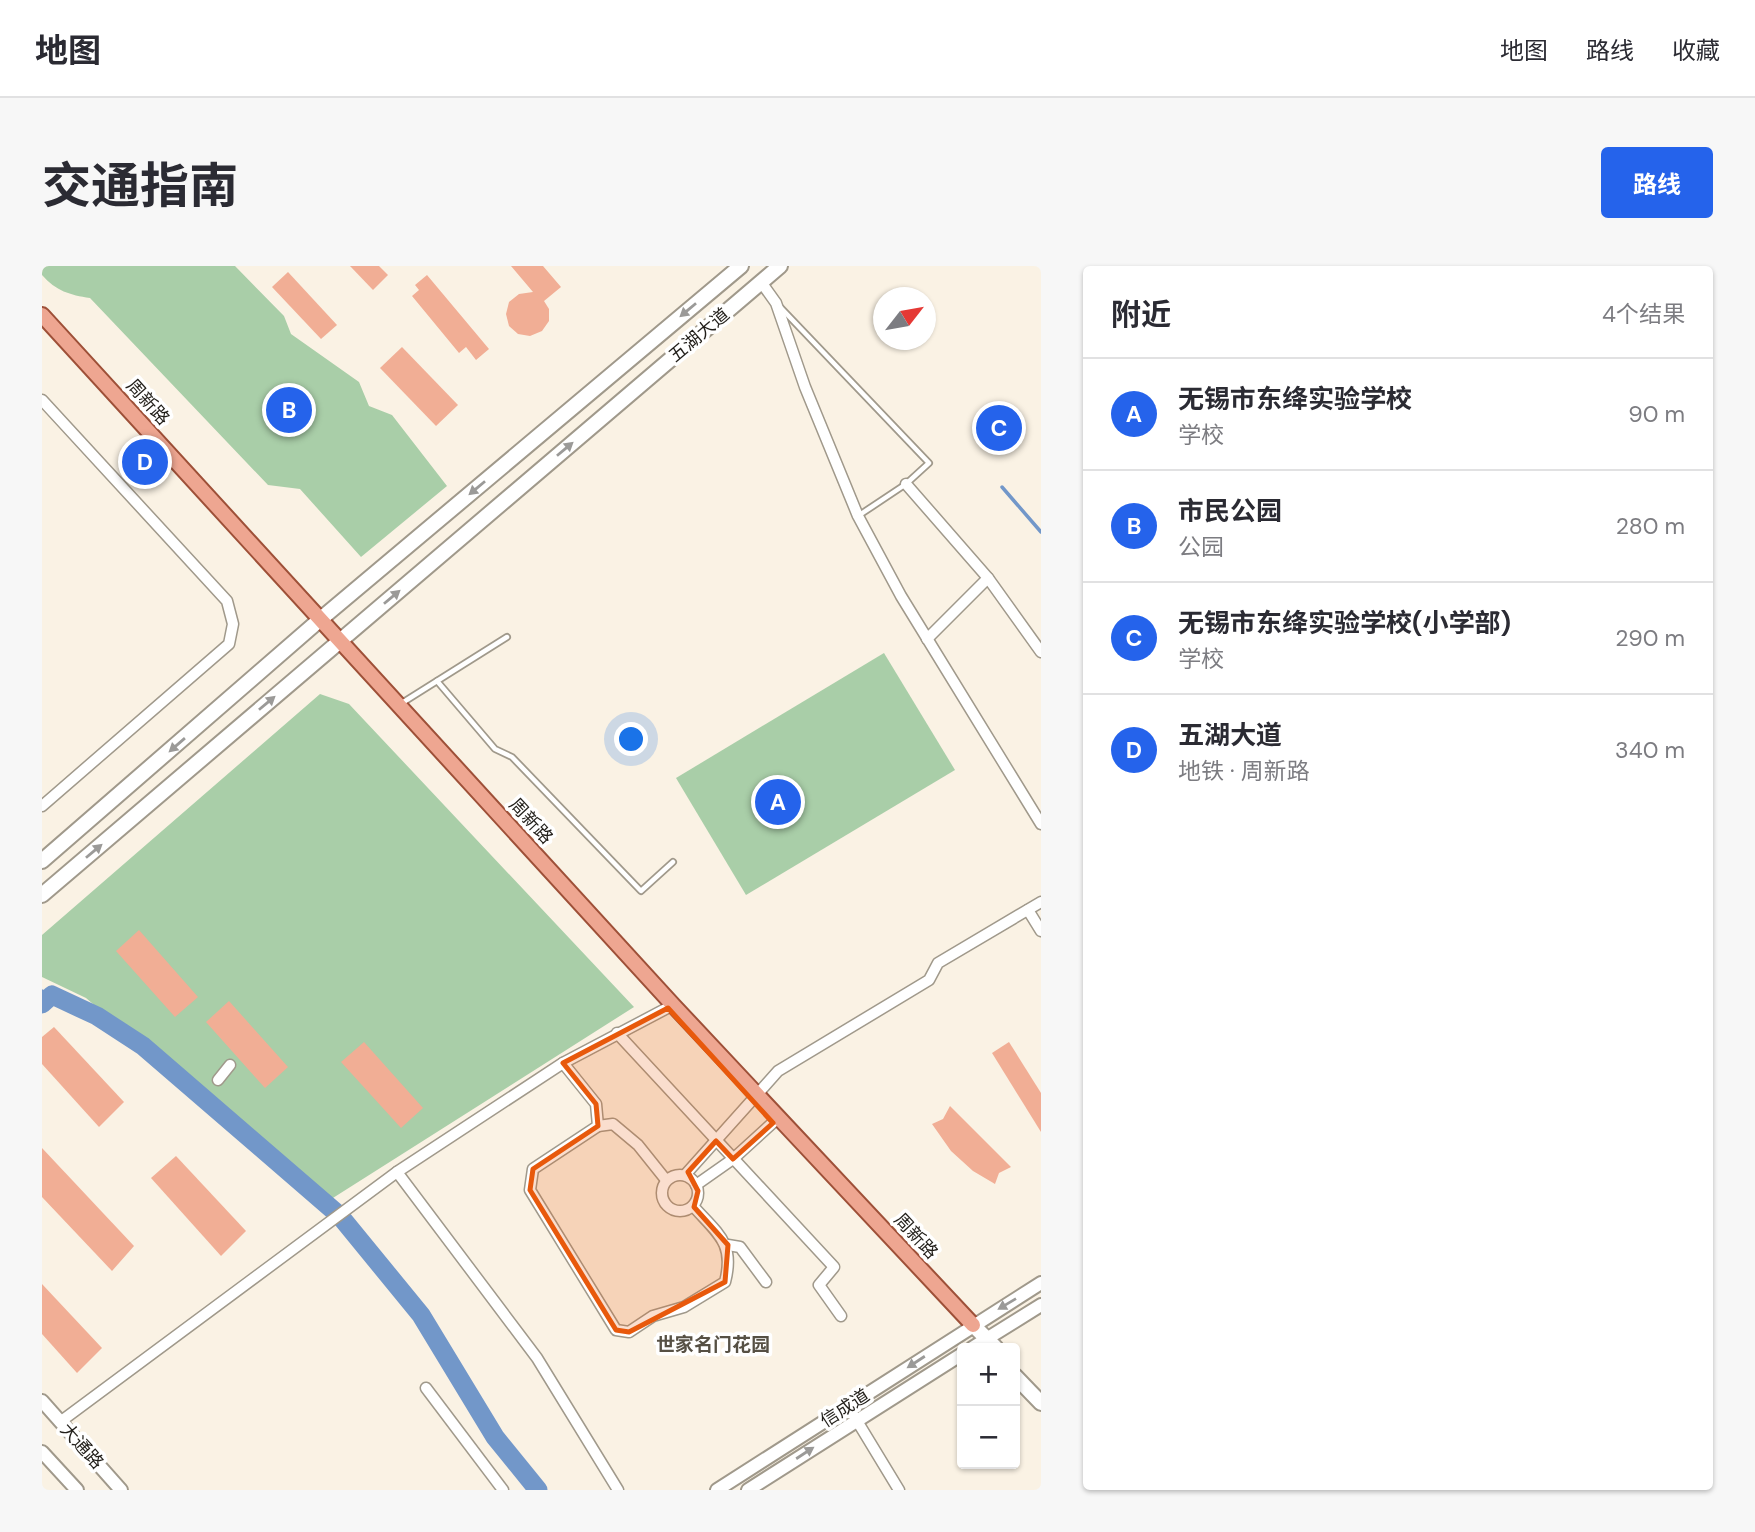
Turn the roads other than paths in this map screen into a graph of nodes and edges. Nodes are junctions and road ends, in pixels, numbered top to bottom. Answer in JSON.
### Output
{"nodes":[{"id":1,"x":739,"y":266,"type":"edge"},
{"id":2,"x":780,"y":266,"type":"edge"},
{"id":3,"x":761,"y":282,"type":"junction"},
{"id":4,"x":776,"y":303,"type":"junction"},
{"id":5,"x":42,"y":315,"type":"edge"},
{"id":6,"x":42,"y":325,"type":"edge"},
{"id":7,"x":42,"y":400,"type":"edge"},
{"id":8,"x":906,"y":484,"type":"junction"},
{"id":9,"x":858,"y":516,"type":"junction"},
{"id":10,"x":988,"y":578,"type":"junction"},
{"id":11,"x":318,"y":621,"type":"junction"},
{"id":12,"x":507,"y":638,"type":"dead end"},
{"id":13,"x":927,"y":639,"type":"junction"},
{"id":14,"x":337,"y":643,"type":"junction"},
{"id":15,"x":1041,"y":652,"type":"edge"},
{"id":16,"x":437,"y":681,"type":"junction"},
{"id":17,"x":398,"y":706,"type":"junction"},
{"id":18,"x":42,"y":806,"type":"edge"},
{"id":19,"x":1041,"y":824,"type":"edge"},
{"id":20,"x":42,"y":861,"type":"edge"},
{"id":21,"x":673,"y":862,"type":"dead end"},
{"id":22,"x":42,"y":895,"type":"edge"},
{"id":23,"x":1041,"y":902,"type":"edge"},
{"id":24,"x":1028,"y":910,"type":"junction"},
{"id":25,"x":1041,"y":931,"type":"edge"},
{"id":26,"x":671,"y":1006,"type":"junction"},
{"id":27,"x":617,"y":1033,"type":"junction"},
{"id":28,"x":563,"y":1063,"type":"junction"},
{"id":29,"x":230,"y":1065,"type":"dead end"},
{"id":30,"x":218,"y":1080,"type":"dead end"},
{"id":31,"x":756,"y":1099,"type":"junction"},
{"id":32,"x":775,"y":1120,"type":"junction"},
{"id":33,"x":598,"y":1126,"type":"junction"},
{"id":34,"x":716,"y":1141,"type":"junction"},
{"id":35,"x":733,"y":1159,"type":"junction"},
{"id":36,"x":397,"y":1171,"type":"junction"},
{"id":37,"x":685,"y":1175,"type":"junction"},
{"id":38,"x":666,"y":1180,"type":"junction"},
{"id":39,"x":696,"y":1185,"type":"junction"},
{"id":40,"x":693,"y":1206,"type":"junction"},
{"id":41,"x":728,"y":1245,"type":"junction"},
{"id":42,"x":766,"y":1282,"type":"dead end"},
{"id":43,"x":1041,"y":1283,"type":"edge"},
{"id":44,"x":1041,"y":1305,"type":"edge"},
{"id":45,"x":841,"y":1315,"type":"dead end"},
{"id":46,"x":970,"y":1326,"type":"junction"},
{"id":47,"x":983,"y":1343,"type":"edge"},
{"id":48,"x":988,"y":1343,"type":"edge"},
{"id":49,"x":957,"y":1357,"type":"edge"},
{"id":50,"x":1020,"y":1372,"type":"edge"},
{"id":51,"x":1020,"y":1381,"type":"edge"},
{"id":52,"x":426,"y":1388,"type":"dead end"},
{"id":53,"x":1041,"y":1393,"type":"edge"},
{"id":54,"x":42,"y":1401,"type":"edge"},
{"id":55,"x":1041,"y":1402,"type":"edge"},
{"id":56,"x":848,"y":1406,"type":"junction"},
{"id":57,"x":855,"y":1421,"type":"junction"},
{"id":58,"x":60,"y":1422,"type":"junction"},
{"id":59,"x":42,"y":1452,"type":"edge"},
{"id":60,"x":77,"y":1490,"type":"edge"},
{"id":61,"x":121,"y":1490,"type":"edge"},
{"id":62,"x":503,"y":1490,"type":"edge"},
{"id":63,"x":618,"y":1490,"type":"edge"},
{"id":64,"x":717,"y":1490,"type":"edge"},
{"id":65,"x":748,"y":1490,"type":"edge"},
{"id":66,"x":899,"y":1490,"type":"edge"}],
"edges":[{"from":1,"to":11,"type":"main road","name":"五湖大道","one_way":true},
{"from":2,"to":3,"type":"main road","name":"五湖大道"},
{"from":3,"to":4,"type":"street"},
{"from":14,"to":3,"type":"main road","name":"五湖大道","one_way":true},
{"from":4,"to":8,"type":"lane"},
{"from":4,"to":9,"type":"street"},
{"from":5,"to":11,"type":"main road","name":"周新路"},
{"from":6,"to":11,"type":"main road","name":"周新路"},
{"from":7,"to":18,"type":"street"},
{"from":8,"to":9,"type":"lane"},
{"from":8,"to":10,"type":"street"},
{"from":9,"to":13,"type":"street"},
{"from":10,"to":13,"type":"street"},
{"from":10,"to":15,"type":"street"},
{"from":11,"to":14,"type":"main road","name":"周新路"},
{"from":11,"to":20,"type":"main road","name":"五湖大道","one_way":true},
{"from":12,"to":16,"type":"lane"},
{"from":13,"to":19,"type":"street"},
{"from":14,"to":17,"type":"main road","name":"周新路"},
{"from":22,"to":14,"type":"main road","name":"五湖大道","one_way":true},
{"from":14,"to":26,"type":"main road","name":"周新路"},
{"from":16,"to":17,"type":"lane"},
{"from":16,"to":21,"type":"lane"},
{"from":17,"to":26,"type":"main road","name":"周新路"},
{"from":23,"to":24,"type":"street"},
{"from":24,"to":25,"type":"street"},
{"from":24,"to":31,"type":"street"},
{"from":26,"to":27,"type":"street"},
{"from":26,"to":31,"type":"main road","name":"周新路"},
{"from":27,"to":28,"type":"street"},
{"from":27,"to":34,"type":"street"},
{"from":28,"to":33,"type":"street"},
{"from":28,"to":36,"type":"street"},
{"from":29,"to":30,"type":"street"},
{"from":31,"to":32,"type":"main road","name":"周新路"},
{"from":31,"to":34,"type":"street"},
{"from":32,"to":35,"type":"street"},
{"from":32,"to":46,"type":"main road","name":"周新路"},
{"from":33,"to":38,"type":"street"},
{"from":33,"to":41,"type":"street"},
{"from":34,"to":35,"type":"street"},
{"from":34,"to":37,"type":"street"},
{"from":35,"to":39,"type":"street"},
{"from":35,"to":45,"type":"street"},
{"from":36,"to":58,"type":"street"},
{"from":36,"to":63,"type":"street"},
{"from":37,"to":38,"type":"street"},
{"from":37,"to":39,"type":"street"},
{"from":38,"to":40,"type":"street"},
{"from":39,"to":40,"type":"street"},
{"from":40,"to":41,"type":"street"},
{"from":41,"to":42,"type":"street"},
{"from":43,"to":46,"type":"street","name":"信成道","one_way":true},
{"from":44,"to":48,"type":"street"},
{"from":46,"to":47,"type":"main road","name":"周新路"},
{"from":46,"to":56,"type":"street","name":"信成道","one_way":true},
{"from":49,"to":57,"type":"street","name":"信成道"},
{"from":50,"to":53,"type":"main road"},
{"from":51,"to":55,"type":"main road"},
{"from":52,"to":62,"type":"street"},
{"from":54,"to":58,"type":"street","name":"大通路"},
{"from":56,"to":57,"type":"street"},
{"from":56,"to":64,"type":"street","name":"信成道"},
{"from":65,"to":57,"type":"street","name":"信成道","one_way":true},
{"from":57,"to":66,"type":"street"},
{"from":58,"to":61,"type":"street","name":"大通路"},
{"from":59,"to":60,"type":"street","name":"大通路"}]}
